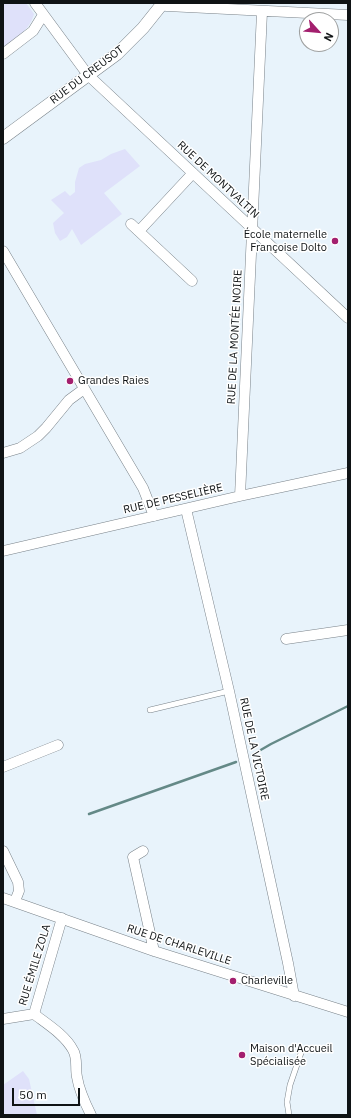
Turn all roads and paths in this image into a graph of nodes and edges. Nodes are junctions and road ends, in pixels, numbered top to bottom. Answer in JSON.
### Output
{"nodes":[{"id":1,"x":34,"y":3,"type":"edge"},
{"id":2,"x":162,"y":4,"type":"edge"},
{"id":3,"x":262,"y":12,"type":"junction"},
{"id":4,"x":43,"y":15,"type":"junction"},
{"id":5,"x":348,"y":16,"type":"edge"},
{"id":6,"x":3,"y":54,"type":"edge"},
{"id":7,"x":88,"y":76,"type":"junction"},
{"id":8,"x":3,"y":138,"type":"edge"},
{"id":9,"x":193,"y":173,"type":"junction"},
{"id":10,"x":252,"y":228,"type":"junction"},
{"id":11,"x":3,"y":252,"type":"edge"},
{"id":12,"x":192,"y":281,"type":"dead end"},
{"id":13,"x":348,"y":318,"type":"edge"},
{"id":14,"x":84,"y":389,"type":"junction"},
{"id":15,"x":4,"y":451,"type":"edge"},
{"id":16,"x":348,"y":473,"type":"edge"},
{"id":17,"x":240,"y":496,"type":"junction"},
{"id":18,"x":186,"y":509,"type":"junction"},
{"id":19,"x":154,"y":516,"type":"junction"},
{"id":20,"x":3,"y":551,"type":"edge"},
{"id":21,"x":348,"y":630,"type":"edge"},
{"id":22,"x":286,"y":640,"type":"dead end"},
{"id":23,"x":229,"y":691,"type":"junction"},
{"id":24,"x":150,"y":710,"type":"dead end"},
{"id":25,"x":58,"y":745,"type":"dead end"},
{"id":26,"x":3,"y":767,"type":"edge"},
{"id":27,"x":3,"y":851,"type":"edge"},
{"id":28,"x":143,"y":851,"type":"dead end"},
{"id":29,"x":3,"y":898,"type":"edge"},
{"id":30,"x":14,"y":902,"type":"junction"},
{"id":31,"x":62,"y":918,"type":"junction"},
{"id":32,"x":154,"y":951,"type":"junction"},
{"id":33,"x":294,"y":996,"type":"junction"},
{"id":34,"x":348,"y":1012,"type":"edge"},
{"id":35,"x":34,"y":1014,"type":"junction"},
{"id":36,"x":3,"y":1019,"type":"edge"},
{"id":37,"x":301,"y":1053,"type":"dead end"},
{"id":38,"x":91,"y":1115,"type":"edge"},
{"id":39,"x":289,"y":1115,"type":"edge"}],
"edges":[{"from":1,"to":4,"type":"street","name":"RUE DE MONTVALTIN"},
{"from":2,"to":3,"type":"street"},
{"from":2,"to":7,"type":"street","name":"RUE DU CREUSOT"},
{"from":3,"to":5,"type":"street"},
{"from":3,"to":10,"type":"street","name":"RUE DE LA MONTÉE NOIRE"},
{"from":4,"to":6,"type":"street"},
{"from":4,"to":7,"type":"street","name":"RUE DE MONTVALTIN"},
{"from":7,"to":8,"type":"street","name":"RUE DU CREUSOT"},
{"from":7,"to":9,"type":"street","name":"RUE DE MONTVALTIN"},
{"from":9,"to":10,"type":"street","name":"RUE DE MONTVALTIN"},
{"from":9,"to":12,"type":"street"},
{"from":10,"to":13,"type":"street","name":"RUE DE MONTVALTIN"},
{"from":10,"to":17,"type":"street","name":"RUE DE LA MONTÉE NOIRE"},
{"from":11,"to":14,"type":"street"},
{"from":14,"to":15,"type":"street"},
{"from":14,"to":19,"type":"street"},
{"from":16,"to":17,"type":"street","name":"RUE DE PESSELIÈRE"},
{"from":17,"to":18,"type":"street","name":"RUE DE PESSELIÈRE"},
{"from":18,"to":19,"type":"street","name":"RUE DE PESSELIÈRE"},
{"from":18,"to":23,"type":"street","name":"RUE DE LA VICTOIRE"},
{"from":19,"to":20,"type":"street","name":"RUE DE PESSELIÈRE"},
{"from":21,"to":22,"type":"street"},
{"from":23,"to":24,"type":"lane"},
{"from":23,"to":33,"type":"street","name":"RUE DE LA VICTOIRE"},
{"from":25,"to":26,"type":"street"},
{"from":27,"to":30,"type":"street"},
{"from":28,"to":32,"type":"street"},
{"from":29,"to":30,"type":"street","name":"RUE DE CHARLEVILLE"},
{"from":30,"to":31,"type":"street","name":"RUE DE CHARLEVILLE"},
{"from":31,"to":32,"type":"street","name":"RUE DE CHARLEVILLE"},
{"from":31,"to":35,"type":"street","name":"RUE ÉMILE ZOLA"},
{"from":32,"to":33,"type":"street","name":"RUE DE CHARLEVILLE"},
{"from":33,"to":34,"type":"street","name":"RUE DE CHARLEVILLE"},
{"from":35,"to":36,"type":"street","name":"RUE ÉMILE ZOLA"},
{"from":35,"to":38,"type":"street"},
{"from":37,"to":39,"type":"lane"}]}
